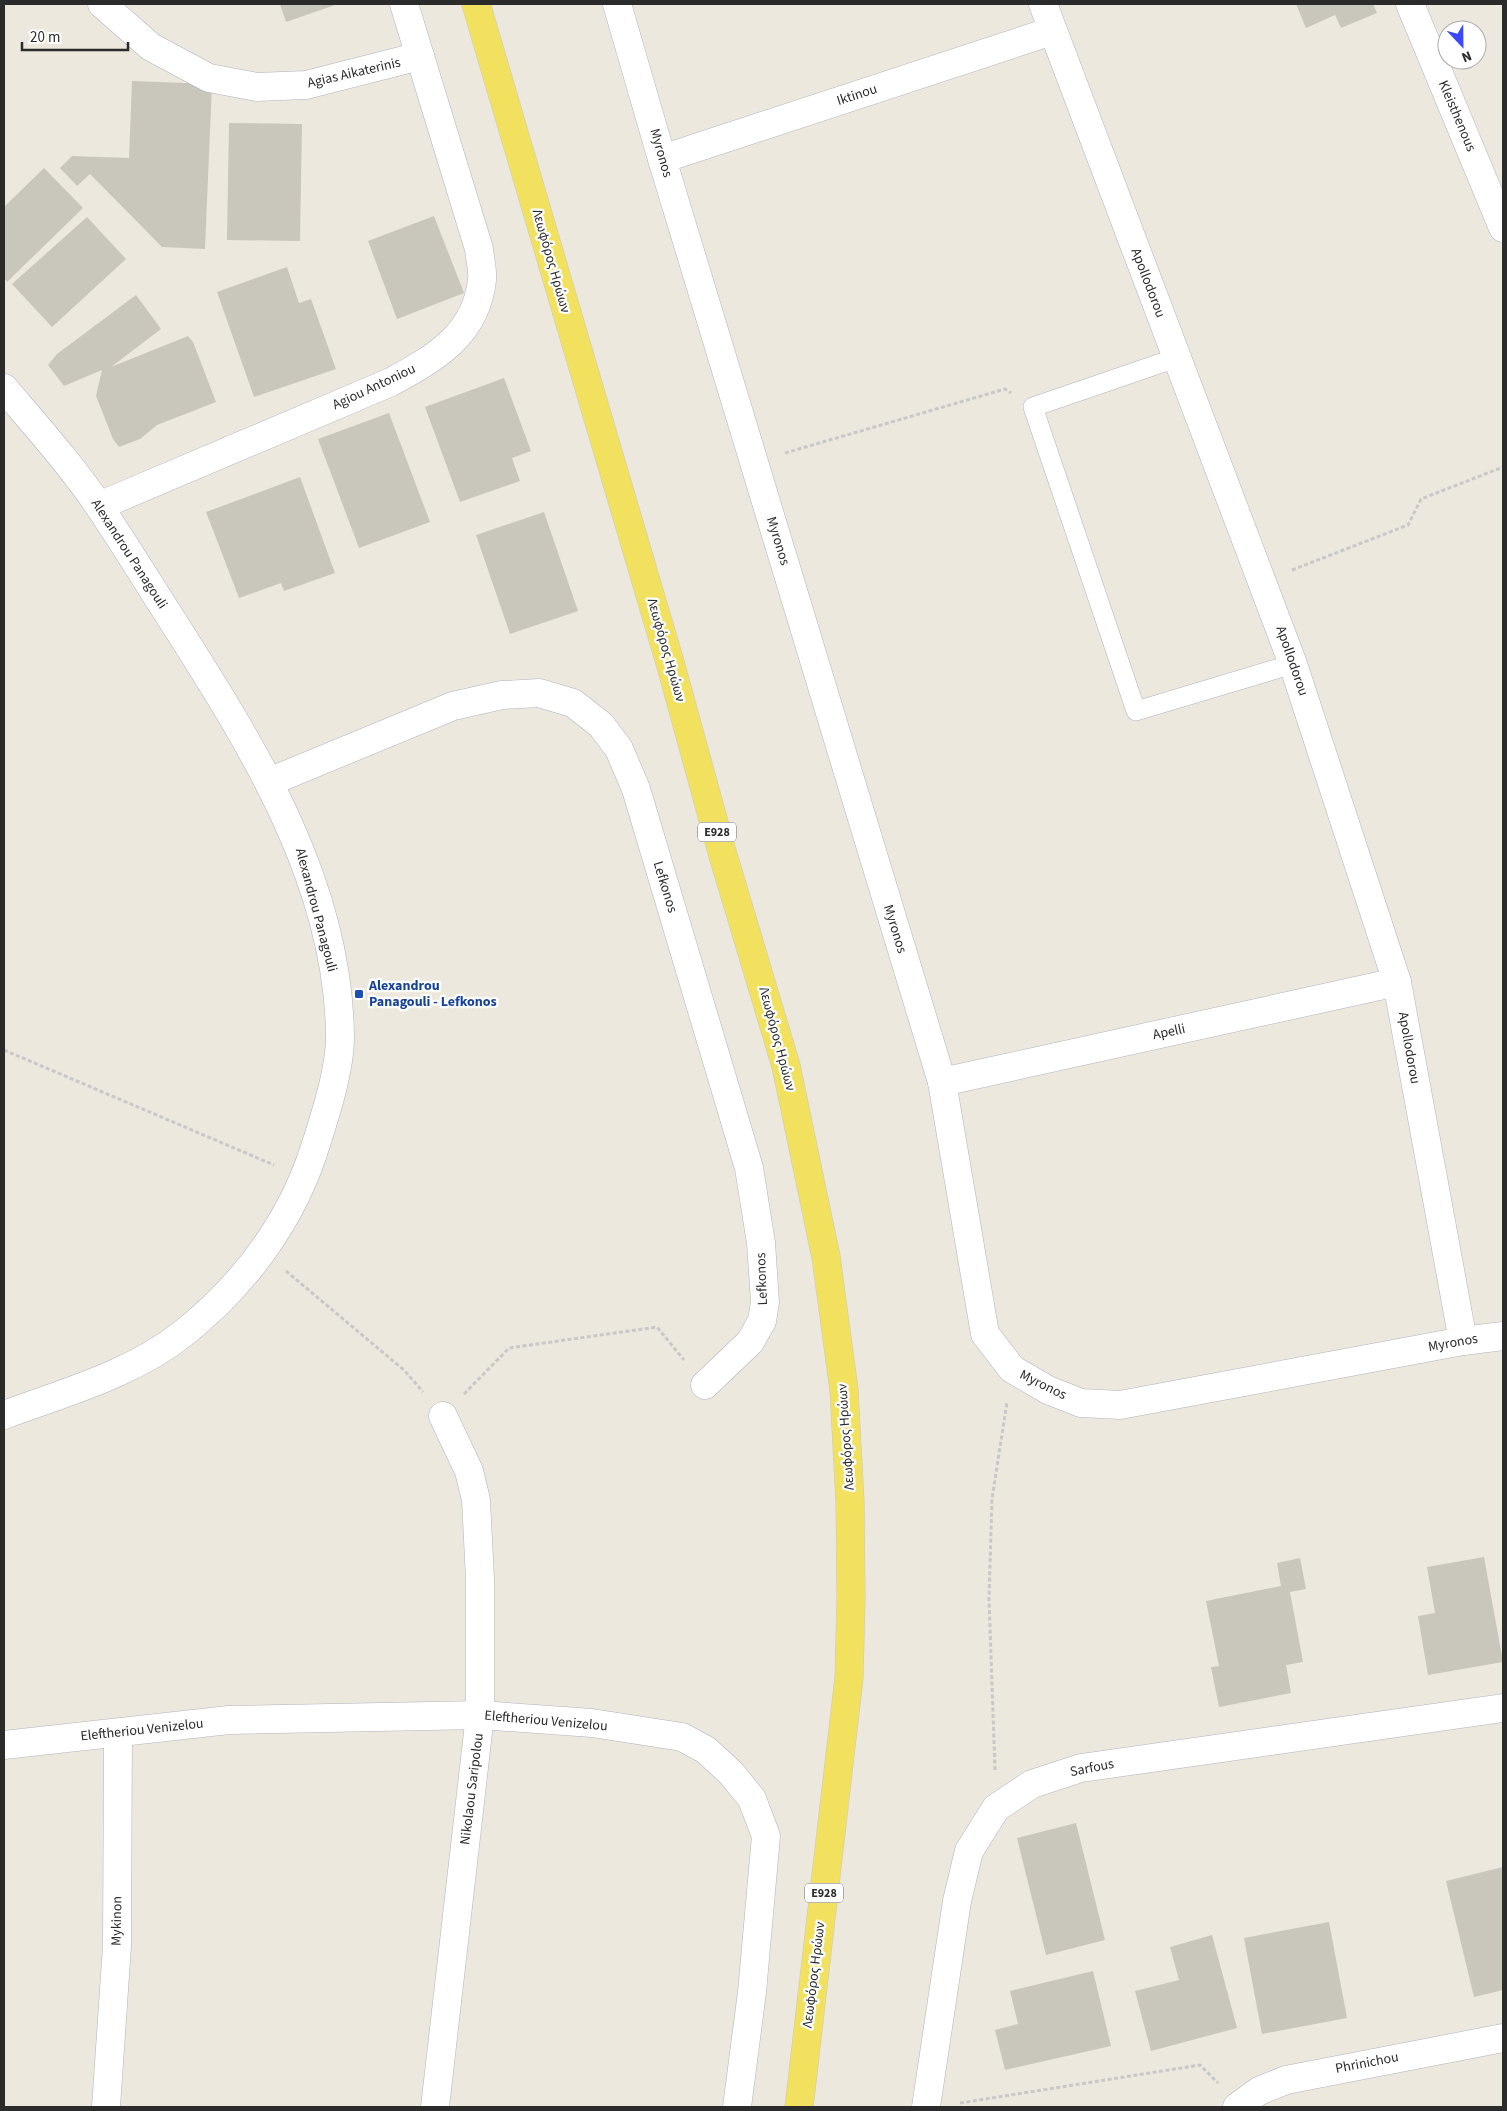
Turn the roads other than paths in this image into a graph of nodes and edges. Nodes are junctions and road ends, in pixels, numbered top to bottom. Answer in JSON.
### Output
{"nodes":[{"id":1,"x":102,"y":4,"type":"edge"},
{"id":2,"x":404,"y":4,"type":"edge"},
{"id":3,"x":476,"y":4,"type":"edge"},
{"id":4,"x":617,"y":4,"type":"edge"},
{"id":5,"x":1043,"y":4,"type":"edge"},
{"id":6,"x":1410,"y":4,"type":"edge"},
{"id":7,"x":1052,"y":31,"type":"junction"},
{"id":8,"x":420,"y":56,"type":"junction"},
{"id":9,"x":662,"y":159,"type":"junction"},
{"id":10,"x":1503,"y":228,"type":"edge"},
{"id":11,"x":1176,"y":358,"type":"junction"},
{"id":12,"x":4,"y":388,"type":"edge"},
{"id":13,"x":99,"y":506,"type":"junction"},
{"id":14,"x":1294,"y":664,"type":"junction"},
{"id":15,"x":269,"y":782,"type":"junction"},
{"id":16,"x":1397,"y":982,"type":"junction"},
{"id":17,"x":942,"y":1082,"type":"junction"},
{"id":18,"x":1503,"y":1336,"type":"edge"},
{"id":19,"x":1463,"y":1341,"type":"junction"},
{"id":20,"x":705,"y":1385,"type":"road end"},
{"id":21,"x":4,"y":1415,"type":"edge"},
{"id":22,"x":443,"y":1416,"type":"road end"},
{"id":23,"x":1503,"y":1708,"type":"edge"},
{"id":24,"x":480,"y":1715,"type":"junction"},
{"id":25,"x":118,"y":1734,"type":"junction"},
{"id":26,"x":4,"y":1745,"type":"edge"},
{"id":27,"x":1503,"y":2038,"type":"edge"},
{"id":28,"x":1238,"y":2106,"type":"edge"},
{"id":29,"x":106,"y":2107,"type":"edge"},
{"id":30,"x":435,"y":2107,"type":"edge"},
{"id":31,"x":737,"y":2107,"type":"edge"},
{"id":32,"x":799,"y":2107,"type":"edge"},
{"id":33,"x":926,"y":2107,"type":"edge"}],
"edges":[{"from":1,"to":8,"type":"street","name":"Agias Aikaterinis"},
{"from":2,"to":8,"type":"street","name":"Agiou Antoniou"},
{"from":3,"to":32,"type":"main road","name":"Λεωφόρος Ηρώων","number":"E928"},
{"from":4,"to":9,"type":"street","name":"Myronos"},
{"from":5,"to":7,"type":"street","name":"Apollodorou"},
{"from":6,"to":10,"type":"street","name":"Kleisthenous"},
{"from":7,"to":9,"type":"street","name":"Iktinou"},
{"from":7,"to":11,"type":"street","name":"Apollodorou"},
{"from":8,"to":13,"type":"street","name":"Agiou Antoniou"},
{"from":9,"to":17,"type":"street","name":"Myronos"},
{"from":11,"to":14,"type":"street","name":"Apollodorou"},
{"from":11,"to":14,"type":"lane"},
{"from":12,"to":13,"type":"street","name":"Alexandrou Panagouli"},
{"from":13,"to":15,"type":"street","name":"Alexandrou Panagouli"},
{"from":14,"to":16,"type":"street","name":"Apollodorou"},
{"from":15,"to":20,"type":"street","name":"Lefkonos"},
{"from":15,"to":21,"type":"street","name":"Alexandrou Panagouli"},
{"from":16,"to":17,"type":"street","name":"Apelli"},
{"from":16,"to":19,"type":"street","name":"Apollodorou"},
{"from":17,"to":19,"type":"street","name":"Myronos"},
{"from":18,"to":19,"type":"street","name":"Myronos"},
{"from":22,"to":24,"type":"street","name":"Nikolaou Saripolou"},
{"from":23,"to":33,"type":"street","name":"Sarfous"},
{"from":24,"to":25,"type":"street","name":"Eleftheriou Venizelou"},
{"from":24,"to":30,"type":"street","name":"Nikolaou Saripolou"},
{"from":24,"to":31,"type":"street","name":"Eleftheriou Venizelou"},
{"from":25,"to":26,"type":"street","name":"Eleftheriou Venizelou"},
{"from":25,"to":29,"type":"street","name":"Mykinon"},
{"from":27,"to":28,"type":"street","name":"Phrinichou"}]}
